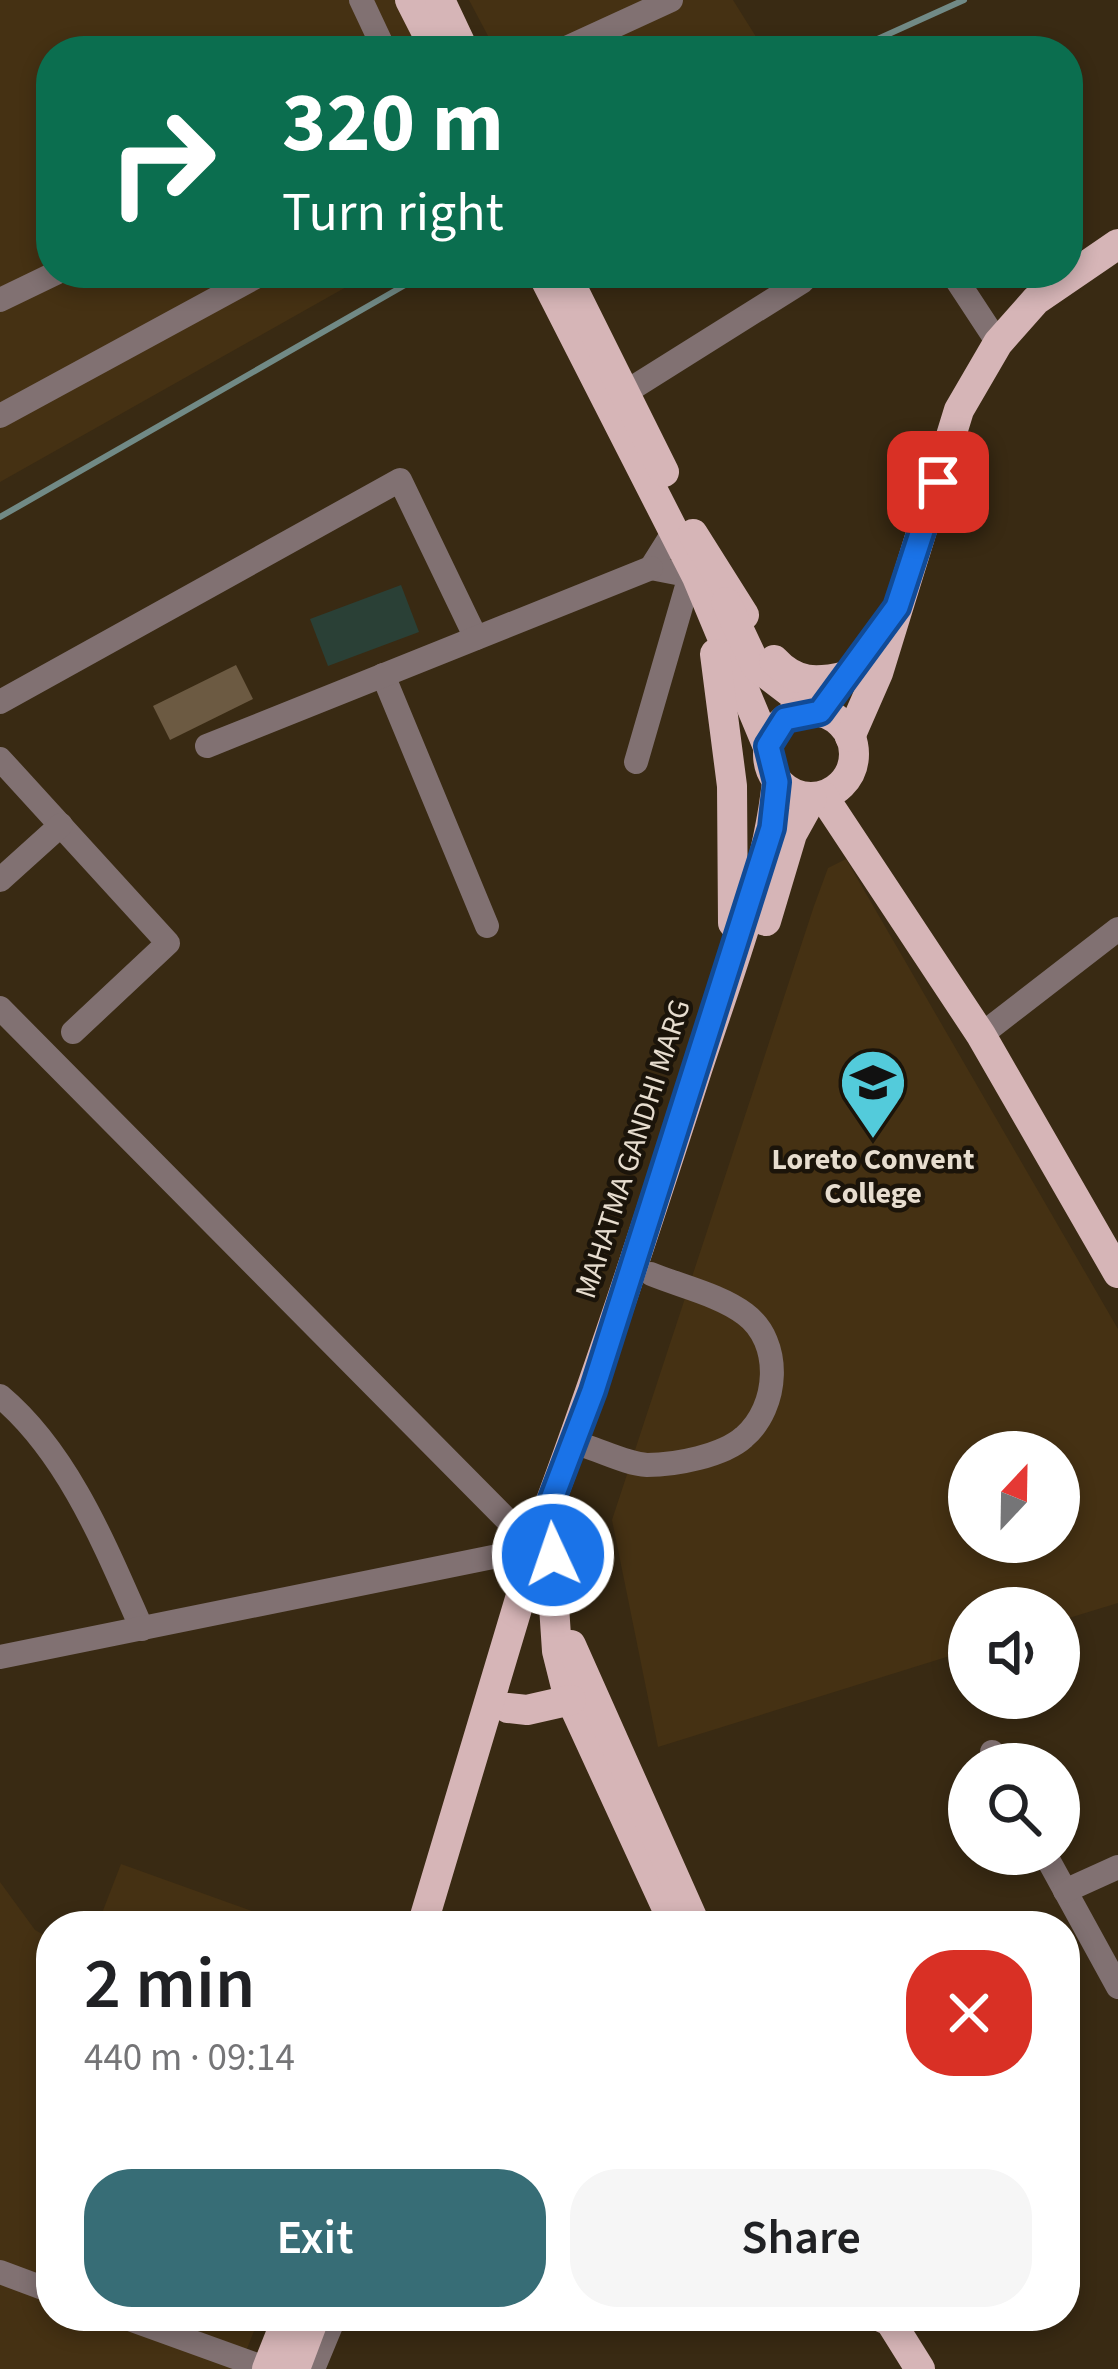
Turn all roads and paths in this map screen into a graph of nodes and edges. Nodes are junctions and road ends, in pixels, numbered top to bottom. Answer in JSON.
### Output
{"nodes":[{"id":1,"x":361,"y":0,"type":"edge"},
{"id":2,"x":410,"y":0,"type":"edge"},
{"id":3,"x":440,"y":0,"type":"edge"},
{"id":4,"x":670,"y":0,"type":"edge"},
{"id":5,"x":378,"y":36,"type":"edge"},
{"id":6,"x":428,"y":36,"type":"edge"},
{"id":7,"x":457,"y":36,"type":"edge"},
{"id":8,"x":592,"y":36,"type":"edge"},
{"id":9,"x":1118,"y":244,"type":"edge"},
{"id":10,"x":1083,"y":268,"type":"edge"},
{"id":11,"x":36,"y":283,"type":"edge"},
{"id":12,"x":235,"y":288,"type":"edge"},
{"id":13,"x":550,"y":288,"type":"edge"},
{"id":14,"x":574,"y":288,"type":"edge"},
{"id":15,"x":792,"y":288,"type":"edge"},
{"id":16,"x":962,"y":288,"type":"edge"},
{"id":17,"x":1054,"y":288,"type":"edge"},
{"id":18,"x":0,"y":300,"type":"edge"},
{"id":19,"x":998,"y":343,"type":"junction"},
{"id":20,"x":626,"y":392,"type":"junction"},
{"id":21,"x":0,"y":416,"type":"edge"},
{"id":22,"x":684,"y":533,"type":"junction"},
{"id":23,"x":651,"y":568,"type":"junction"},
{"id":24,"x":693,"y":578,"type":"junction"},
{"id":25,"x":897,"y":607,"type":"junction"},
{"id":26,"x":717,"y":630,"type":"junction"},
{"id":27,"x":476,"y":638,"type":"junction"},
{"id":28,"x":383,"y":675,"type":"junction"},
{"id":29,"x":847,"y":676,"type":"junction"},
{"id":30,"x":0,"y":702,"type":"edge"},
{"id":31,"x":817,"y":711,"type":"junction"},
{"id":32,"x":850,"y":736,"type":"junction"},
{"id":33,"x":207,"y":746,"type":"dead end"},
{"id":34,"x":768,"y":746,"type":"junction"},
{"id":35,"x":0,"y":759,"type":"edge"},
{"id":36,"x":636,"y":762,"type":"dead end"},
{"id":37,"x":777,"y":782,"type":"junction"},
{"id":38,"x":825,"y":794,"type":"junction"},
{"id":39,"x":61,"y":826,"type":"junction"},
{"id":40,"x":0,"y":880,"type":"edge"},
{"id":41,"x":487,"y":926,"type":"dead end"},
{"id":42,"x":1118,"y":928,"type":"edge"},
{"id":43,"x":737,"y":947,"type":"junction"},
{"id":44,"x":0,"y":1008,"type":"edge"},
{"id":45,"x":73,"y":1032,"type":"dead end"},
{"id":46,"x":981,"y":1035,"type":"junction"},
{"id":47,"x":1118,"y":1273,"type":"edge"},
{"id":48,"x":651,"y":1274,"type":"junction"},
{"id":49,"x":0,"y":1396,"type":"edge"},
{"id":50,"x":585,"y":1446,"type":"junction"},
{"id":51,"x":534,"y":1552,"type":"junction"},
{"id":52,"x":142,"y":1629,"type":"junction"},
{"id":53,"x":559,"y":1632,"type":"junction"},
{"id":54,"x":0,"y":1658,"type":"edge"},
{"id":55,"x":571,"y":1700,"type":"junction"},
{"id":56,"x":508,"y":1708,"type":"junction"},
{"id":57,"x":1118,"y":1867,"type":"edge"},
{"id":58,"x":1056,"y":1875,"type":"edge"},
{"id":59,"x":1065,"y":1891,"type":"junction"},
{"id":60,"x":426,"y":1911,"type":"edge"},
{"id":61,"x":447,"y":1911,"type":"edge"},
{"id":62,"x":668,"y":1911,"type":"edge"},
{"id":63,"x":690,"y":1911,"type":"edge"},
{"id":64,"x":1076,"y":1911,"type":"edge"},
{"id":65,"x":1080,"y":1918,"type":"edge"},
{"id":66,"x":1118,"y":1987,"type":"edge"},
{"id":67,"x":0,"y":2272,"type":"edge"},
{"id":68,"x":36,"y":2285,"type":"edge"},
{"id":69,"x":161,"y":2331,"type":"edge"},
{"id":70,"x":268,"y":2331,"type":"edge"},
{"id":71,"x":279,"y":2331,"type":"edge"},
{"id":72,"x":309,"y":2331,"type":"edge"},
{"id":73,"x":329,"y":2331,"type":"edge"},
{"id":74,"x":895,"y":2331,"type":"edge"},
{"id":75,"x":258,"y":2367,"type":"edge"},
{"id":76,"x":295,"y":2369,"type":"edge"},
{"id":77,"x":313,"y":2369,"type":"edge"},
{"id":78,"x":920,"y":2369,"type":"edge"}],
"edges":[{"from":1,"to":5,"type":"street"},
{"from":2,"to":6,"type":"main road"},
{"from":3,"to":7,"type":"main road"},
{"from":4,"to":8,"type":"street"},
{"from":9,"to":10,"type":"main road"},
{"from":11,"to":18,"type":"street"},
{"from":12,"to":21,"type":"street"},
{"from":13,"to":22,"type":"main road"},
{"from":14,"to":20,"type":"main road"},
{"from":15,"to":20,"type":"street"},
{"from":16,"to":19,"type":"street"},
{"from":17,"to":19,"type":"main road"},
{"from":19,"to":25,"type":"main road"},
{"from":20,"to":22,"type":"main road"},
{"from":22,"to":23,"type":"street"},
{"from":22,"to":24,"type":"main road"},
{"from":22,"to":29,"type":"main road"},
{"from":22,"to":31,"type":"main road"},
{"from":23,"to":24,"type":"street"},
{"from":23,"to":27,"type":"street"},
{"from":24,"to":26,"type":"main road"},
{"from":24,"to":36,"type":"street"},
{"from":25,"to":29,"type":"main road"},
{"from":25,"to":32,"type":"main road"},
{"from":26,"to":34,"type":"main road"},
{"from":26,"to":43,"type":"main road"},
{"from":27,"to":28,"type":"street"},
{"from":27,"to":30,"type":"street"},
{"from":28,"to":33,"type":"street"},
{"from":28,"to":41,"type":"street"},
{"from":29,"to":31,"type":"main road"},
{"from":31,"to":32,"type":"main road"},
{"from":31,"to":34,"type":"main road"},
{"from":32,"to":38,"type":"main road"},
{"from":34,"to":37,"type":"main road"},
{"from":35,"to":39,"type":"street"},
{"from":37,"to":38,"type":"main road"},
{"from":37,"to":43,"type":"main road","name":"MAHATMA GANDHI MARG"},
{"from":38,"to":46,"type":"main road"},
{"from":38,"to":48,"type":"main road","name":"MAHATMA GANDHI MARG"},
{"from":39,"to":40,"type":"street"},
{"from":39,"to":45,"type":"street"},
{"from":42,"to":46,"type":"street"},
{"from":43,"to":51,"type":"main road","name":"MAHATMA GANDHI MARG"},
{"from":44,"to":51,"type":"street"},
{"from":46,"to":47,"type":"main road"},
{"from":48,"to":50,"type":"main road","name":"MAHATMA GANDHI MARG"},
{"from":48,"to":50,"type":"street"},
{"from":49,"to":52,"type":"street"},
{"from":50,"to":51,"type":"main road","name":"MAHATMA GANDHI MARG"},
{"from":51,"to":52,"type":"street"},
{"from":51,"to":53,"type":"main road"},
{"from":51,"to":56,"type":"main road","name":"MAHATMA GANDHI MARG"},
{"from":51,"to":60,"type":"main road","name":"MAHATMA GANDHI MARG"},
{"from":52,"to":54,"type":"street"},
{"from":53,"to":55,"type":"main road"},
{"from":53,"to":63,"type":"main road"},
{"from":55,"to":56,"type":"main road"},
{"from":55,"to":62,"type":"main road"},
{"from":56,"to":61,"type":"main road","name":"MAHATMA GANDHI MARG"},
{"from":57,"to":59,"type":"street"},
{"from":58,"to":59,"type":"street"},
{"from":59,"to":64,"type":"street"},
{"from":65,"to":66,"type":"street"},
{"from":67,"to":68,"type":"street"},
{"from":69,"to":75,"type":"street"},
{"from":70,"to":75,"type":"street"},
{"from":71,"to":75,"type":"main road"},
{"from":72,"to":76,"type":"main road"},
{"from":73,"to":77,"type":"street"},
{"from":74,"to":78,"type":"main road"}]}
